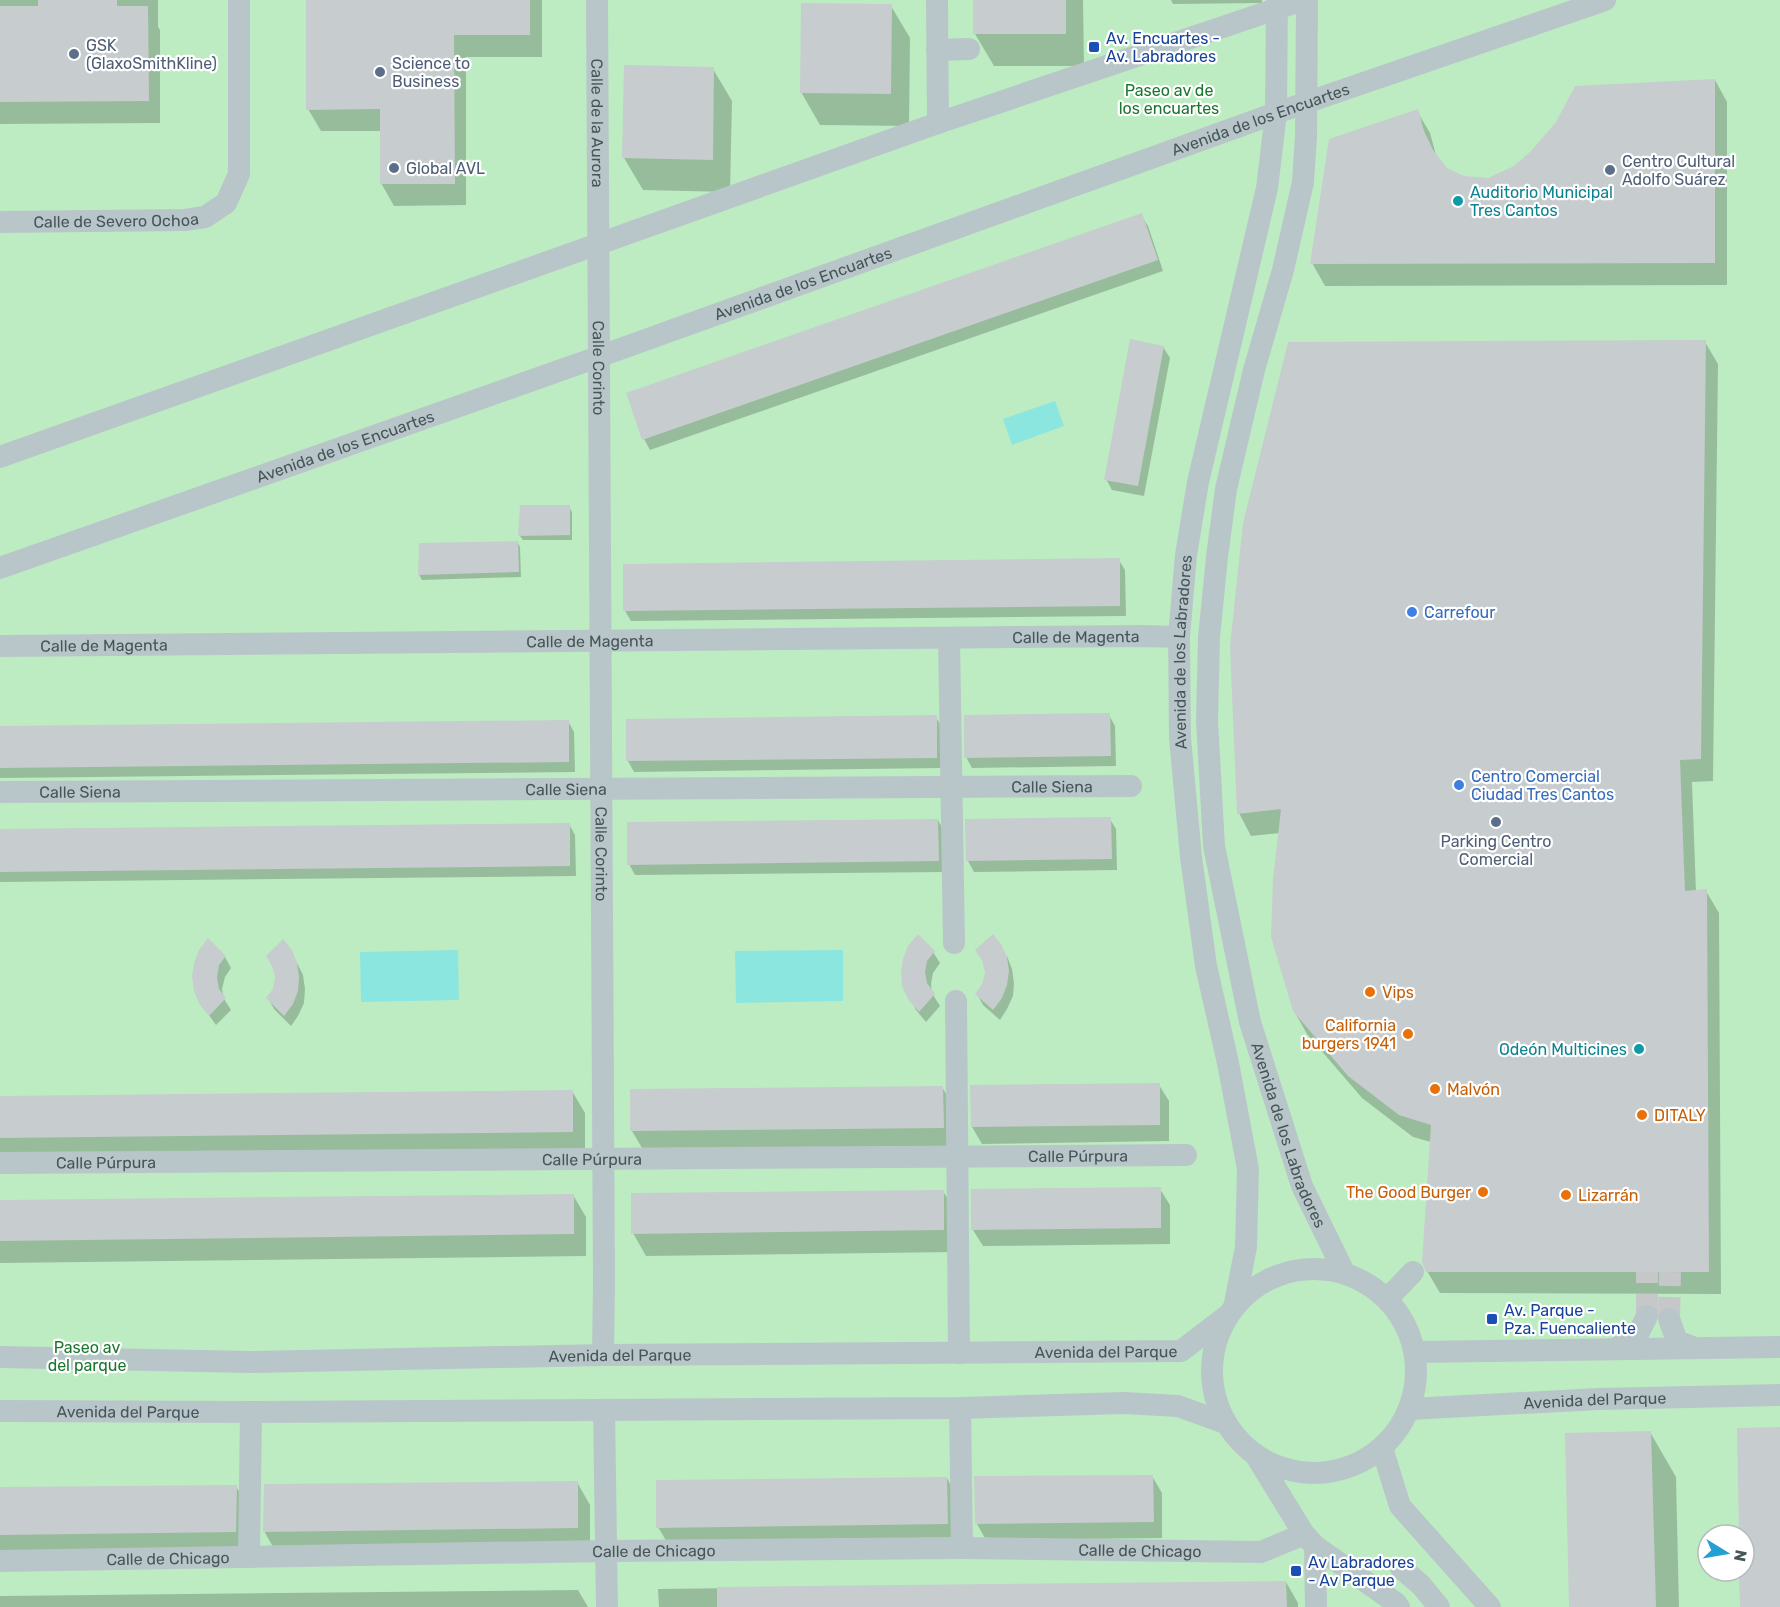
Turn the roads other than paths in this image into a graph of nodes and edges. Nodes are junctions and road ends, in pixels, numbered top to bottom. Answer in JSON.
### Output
{"nodes":[{"id":1,"x":239,"y":0,"type":"edge"},
{"id":2,"x":597,"y":0,"type":"edge"},
{"id":3,"x":937,"y":0,"type":"edge"},
{"id":4,"x":1305,"y":0,"type":"edge"},
{"id":5,"x":1605,"y":0,"type":"edge"},
{"id":6,"x":1277,"y":4,"type":"edge"},
{"id":7,"x":969,"y":49,"type":"dead end"},
{"id":8,"x":938,"y":50,"type":"junction"},
{"id":9,"x":1306,"y":102,"type":"junction"},
{"id":10,"x":1276,"y":113,"type":"junction"},
{"id":11,"x":938,"y":123,"type":"junction"},
{"id":12,"x":0,"y":222,"type":"edge"},
{"id":13,"x":598,"y":245,"type":"junction"},
{"id":14,"x":598,"y":357,"type":"junction"},
{"id":15,"x":0,"y":457,"type":"edge"},
{"id":16,"x":0,"y":568,"type":"edge"},
{"id":17,"x":1179,"y":637,"type":"junction"},
{"id":18,"x":949,"y":638,"type":"junction"},
{"id":19,"x":600,"y":641,"type":"junction"},
{"id":20,"x":0,"y":646,"type":"edge"},
{"id":21,"x":952,"y":786,"type":"junction"},
{"id":22,"x":1131,"y":786,"type":"dead end"},
{"id":23,"x":602,"y":788,"type":"junction"},
{"id":24,"x":0,"y":792,"type":"edge"},
{"id":25,"x":954,"y":943,"type":"dead end"},
{"id":26,"x":956,"y":1001,"type":"dead end"},
{"id":27,"x":1186,"y":1155,"type":"dead end"},
{"id":28,"x":957,"y":1157,"type":"junction"},
{"id":29,"x":603,"y":1159,"type":"junction"},
{"id":30,"x":0,"y":1163,"type":"edge"},
{"id":31,"x":1344,"y":1272,"type":"junction"},
{"id":32,"x":1413,"y":1272,"type":"dead end"},
{"id":33,"x":1387,"y":1299,"type":"junction"},
{"id":34,"x":1231,"y":1311,"type":"junction"},
{"id":35,"x":1780,"y":1347,"type":"edge"},
{"id":36,"x":1695,"y":1348,"type":"junction"},
{"id":37,"x":1615,"y":1349,"type":"junction"},
{"id":38,"x":1415,"y":1352,"type":"junction"},
{"id":39,"x":959,"y":1353,"type":"junction"},
{"id":40,"x":603,"y":1355,"type":"junction"},
{"id":41,"x":0,"y":1357,"type":"edge"},
{"id":42,"x":1780,"y":1395,"type":"edge"},
{"id":43,"x":960,"y":1408,"type":"junction"},
{"id":44,"x":1409,"y":1409,"type":"junction"},
{"id":45,"x":604,"y":1410,"type":"junction"},
{"id":46,"x":0,"y":1411,"type":"edge"},
{"id":47,"x":251,"y":1412,"type":"junction"},
{"id":48,"x":1225,"y":1423,"type":"junction"},
{"id":49,"x":1382,"y":1448,"type":"junction"},
{"id":50,"x":1256,"y":1456,"type":"junction"},
{"id":51,"x":1310,"y":1540,"type":"junction"},
{"id":52,"x":962,"y":1548,"type":"junction"},
{"id":53,"x":607,"y":1551,"type":"junction"},
{"id":54,"x":249,"y":1557,"type":"junction"},
{"id":55,"x":0,"y":1561,"type":"edge"},
{"id":56,"x":1401,"y":1568,"type":"dead end"},
{"id":57,"x":607,"y":1607,"type":"edge"},
{"id":58,"x":1316,"y":1607,"type":"edge"},
{"id":59,"x":1399,"y":1607,"type":"edge"},
{"id":60,"x":1438,"y":1607,"type":"edge"},
{"id":61,"x":1490,"y":1607,"type":"edge"}],
"edges":[{"from":1,"to":12,"type":"street","name":"Calle de Severo Ochoa"},
{"from":2,"to":13,"type":"street","name":"Calle de la Aurora"},
{"from":3,"to":8,"type":"street"},
{"from":4,"to":6,"type":"street"},
{"from":4,"to":9,"type":"street","name":"Avenida de los Labradores"},
{"from":5,"to":9,"type":"street","name":"Avenida de los Encuartes"},
{"from":6,"to":10,"type":"street","name":"Avenida de los Labradores"},
{"from":6,"to":11,"type":"street"},
{"from":7,"to":8,"type":"street"},
{"from":8,"to":11,"type":"street"},
{"from":9,"to":10,"type":"street","name":"Avenida de los Encuartes"},
{"from":9,"to":31,"type":"street","name":"Avenida de los Labradores"},
{"from":10,"to":14,"type":"street","name":"Avenida de los Encuartes"},
{"from":10,"to":17,"type":"street","name":"Avenida de los Labradores"},
{"from":11,"to":13,"type":"street"},
{"from":13,"to":14,"type":"street","name":"Calle Corinto"},
{"from":13,"to":15,"type":"street"},
{"from":14,"to":16,"type":"street","name":"Avenida de los Encuartes"},
{"from":14,"to":19,"type":"street","name":"Calle Corinto"},
{"from":17,"to":18,"type":"street","name":"Calle de Magenta"},
{"from":17,"to":34,"type":"street","name":"Avenida de los Labradores"},
{"from":18,"to":19,"type":"street","name":"Calle de Magenta"},
{"from":18,"to":21,"type":"street"},
{"from":19,"to":20,"type":"street","name":"Calle de Magenta"},
{"from":19,"to":23,"type":"street","name":"Calle Corinto"},
{"from":21,"to":22,"type":"street","name":"Calle Siena"},
{"from":21,"to":23,"type":"street","name":"Calle Siena"},
{"from":21,"to":25,"type":"street"},
{"from":23,"to":24,"type":"street","name":"Calle Siena"},
{"from":23,"to":29,"type":"street","name":"Calle Corinto"},
{"from":26,"to":28,"type":"street"},
{"from":27,"to":28,"type":"street","name":"Calle Púrpura"},
{"from":28,"to":29,"type":"street","name":"Calle Púrpura"},
{"from":28,"to":39,"type":"street"},
{"from":29,"to":30,"type":"street","name":"Calle Púrpura"},
{"from":29,"to":40,"type":"street","name":"Calle Corinto"},
{"from":31,"to":33,"type":"street"},
{"from":31,"to":34,"type":"street"},
{"from":32,"to":33,"type":"street"},
{"from":33,"to":38,"type":"street"},
{"from":34,"to":39,"type":"street","name":"Avenida del Parque"},
{"from":34,"to":48,"type":"street"},
{"from":35,"to":36,"type":"street"},
{"from":36,"to":37,"type":"street"},
{"from":36,"to":37,"type":"street"},
{"from":37,"to":38,"type":"street"},
{"from":38,"to":44,"type":"street"},
{"from":39,"to":40,"type":"street","name":"Avenida del Parque"},
{"from":40,"to":41,"type":"street","name":"Avenida del Parque"},
{"from":42,"to":44,"type":"street","name":"Avenida del Parque"},
{"from":43,"to":45,"type":"street","name":"Avenida del Parque"},
{"from":43,"to":48,"type":"street","name":"Avenida del Parque"},
{"from":43,"to":52,"type":"street"},
{"from":44,"to":49,"type":"street"},
{"from":45,"to":47,"type":"street","name":"Avenida del Parque"},
{"from":45,"to":53,"type":"street"},
{"from":46,"to":47,"type":"street","name":"Avenida del Parque"},
{"from":47,"to":54,"type":"street"},
{"from":48,"to":50,"type":"street"},
{"from":49,"to":50,"type":"street"},
{"from":49,"to":61,"type":"street"},
{"from":50,"to":51,"type":"street"},
{"from":51,"to":52,"type":"street","name":"Calle de Chicago"},
{"from":51,"to":58,"type":"street"},
{"from":51,"to":59,"type":"street"},
{"from":52,"to":53,"type":"street","name":"Calle de Chicago"},
{"from":53,"to":54,"type":"street","name":"Calle de Chicago"},
{"from":53,"to":57,"type":"street"},
{"from":54,"to":55,"type":"street","name":"Calle de Chicago"},
{"from":56,"to":60,"type":"street"}]}
